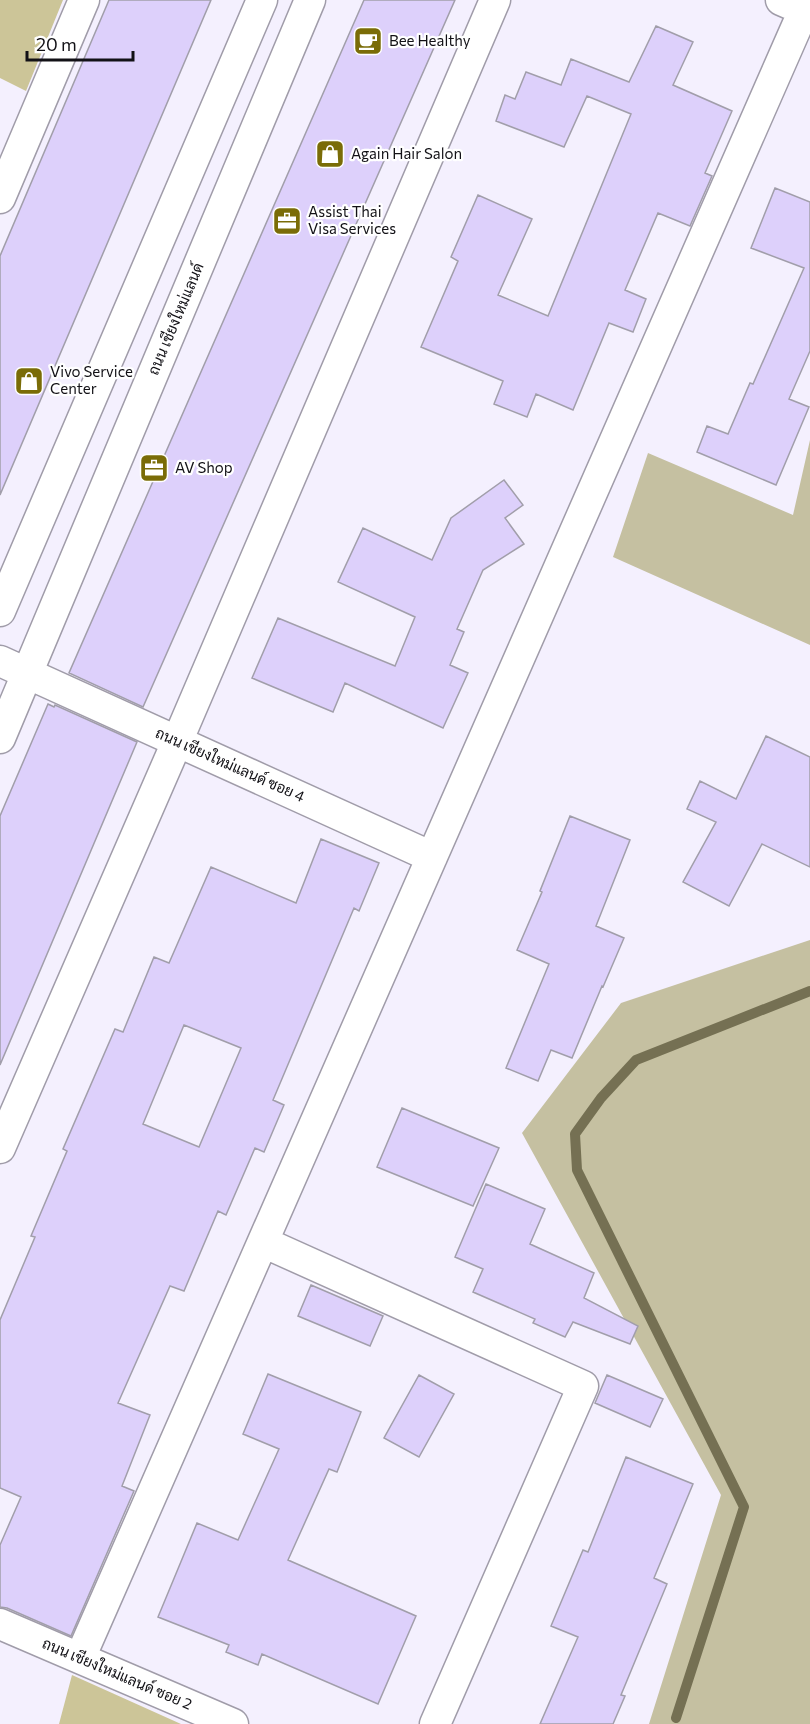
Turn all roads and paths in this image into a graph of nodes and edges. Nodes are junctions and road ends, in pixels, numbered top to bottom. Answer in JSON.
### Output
{"nodes":[{"id":1,"x":84,"y":0,"type":"edge"},
{"id":2,"x":262,"y":0,"type":"edge"},
{"id":3,"x":310,"y":0,"type":"edge"},
{"id":4,"x":495,"y":0,"type":"edge"},
{"id":5,"x":792,"y":5,"type":"edge"},
{"id":6,"x":0,"y":198,"type":"edge"},
{"id":7,"x":0,"y":611,"type":"edge"},
{"id":8,"x":0,"y":661,"type":"edge"},
{"id":9,"x":28,"y":674,"type":"junction"},
{"id":10,"x":0,"y":738,"type":"edge"},
{"id":11,"x":177,"y":742,"type":"junction"},
{"id":12,"x":432,"y":857,"type":"junction"},
{"id":13,"x":0,"y":1149,"type":"edge"},
{"id":14,"x":262,"y":1242,"type":"junction"},
{"id":15,"x":0,"y":1624,"type":"edge"},
{"id":16,"x":80,"y":1658,"type":"junction"},
{"id":17,"x":233,"y":1724,"type":"edge"},
{"id":18,"x":435,"y":1724,"type":"edge"}],
"edges":[{"from":1,"to":6,"type":"street"},
{"from":2,"to":7,"type":"street"},
{"from":3,"to":9,"type":"street","name":"ถนน เชียงใหม่แลนด์"},
{"from":4,"to":11,"type":"street"},
{"from":5,"to":12,"type":"street"},
{"from":8,"to":9,"type":"street","name":"ถนน เชียงใหม่แลนด์ ซอย 4"},
{"from":9,"to":10,"type":"street","name":"ถนน เชียงใหม่แลนด์"},
{"from":9,"to":11,"type":"street","name":"ถนน เชียงใหม่แลนด์ ซอย 4"},
{"from":11,"to":12,"type":"street","name":"ถนน เชียงใหม่แลนด์ ซอย 4"},
{"from":11,"to":13,"type":"street"},
{"from":12,"to":14,"type":"street"},
{"from":14,"to":16,"type":"street"},
{"from":14,"to":18,"type":"street"},
{"from":15,"to":16,"type":"street","name":"ถนน เชียงใหม่แลนด์ ซอย 2"},
{"from":16,"to":17,"type":"street","name":"ถนน เชียงใหม่แลนด์ ซอย 2"}]}
